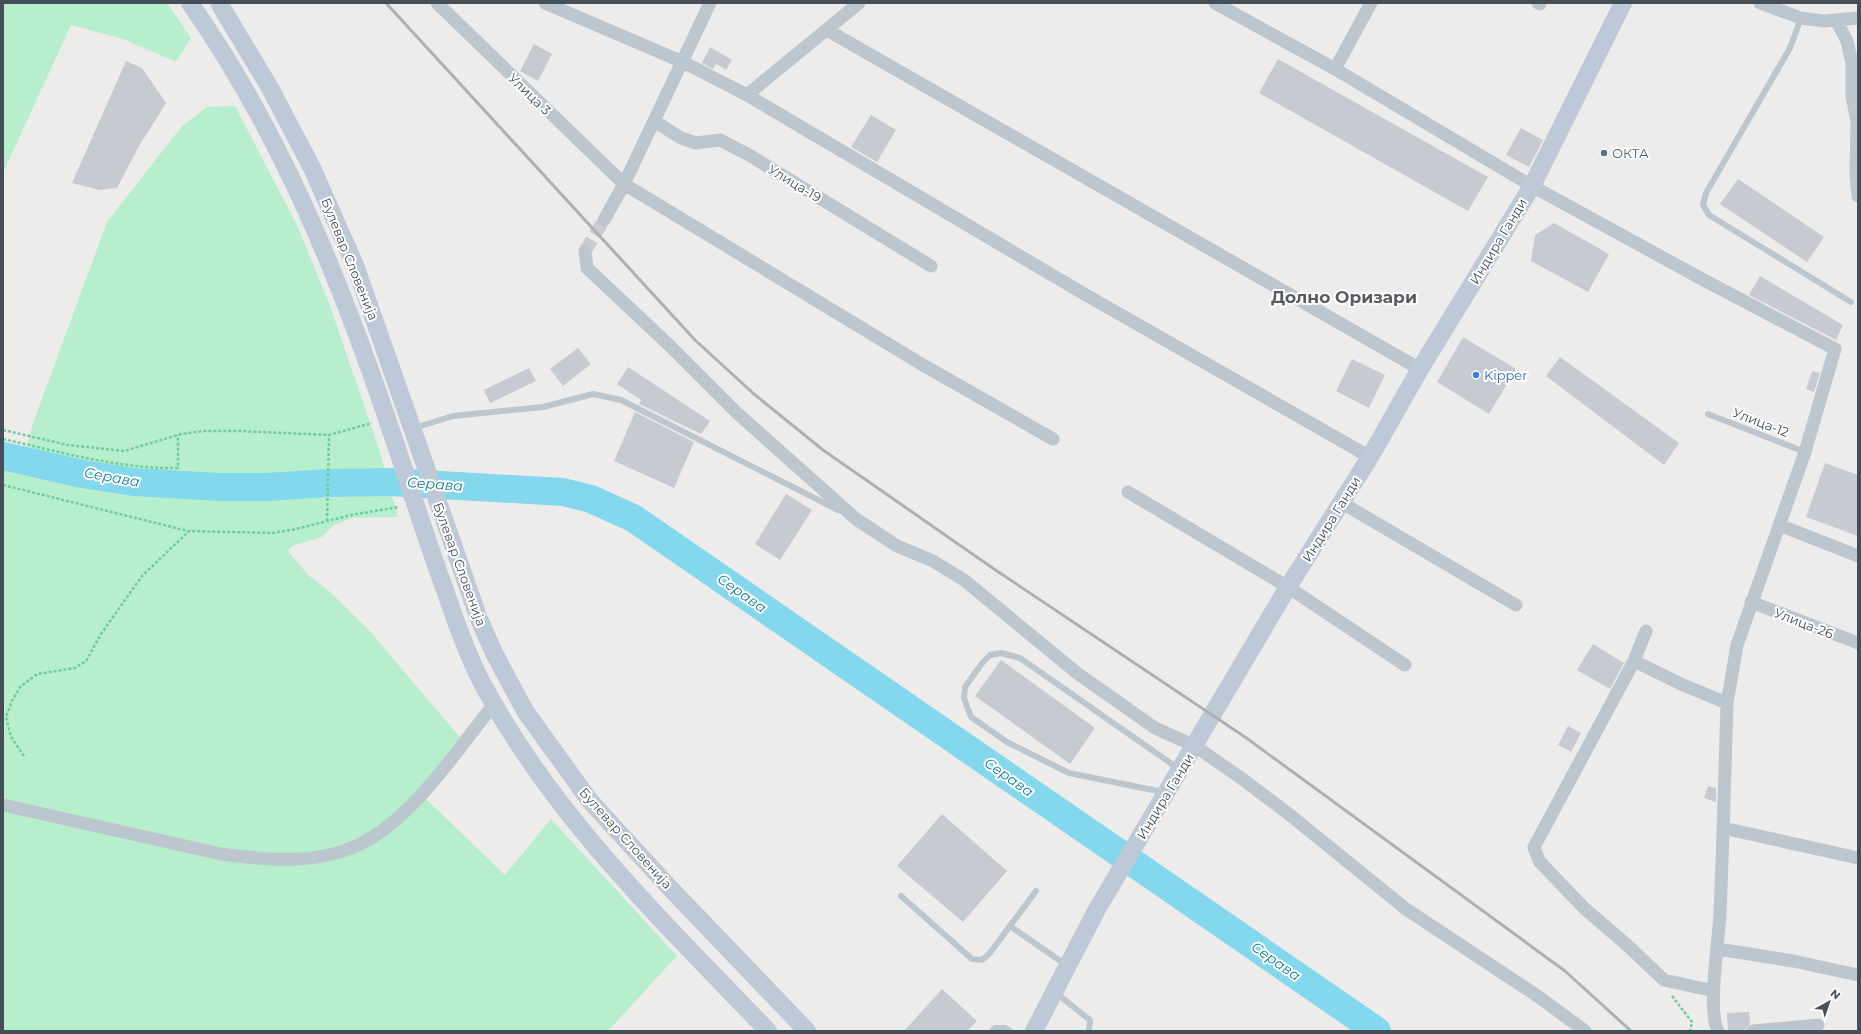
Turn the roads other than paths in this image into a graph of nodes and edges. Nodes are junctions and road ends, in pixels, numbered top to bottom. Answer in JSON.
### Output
{"nodes":[{"id":1,"x":190,"y":3,"type":"edge"},
{"id":2,"x":219,"y":3,"type":"edge"},
{"id":3,"x":437,"y":3,"type":"edge"},
{"id":4,"x":545,"y":3,"type":"edge"},
{"id":5,"x":859,"y":3,"type":"edge"},
{"id":6,"x":1215,"y":3,"type":"edge"},
{"id":7,"x":1371,"y":3,"type":"edge"},
{"id":8,"x":1623,"y":3,"type":"edge"},
{"id":9,"x":1760,"y":3,"type":"edge"},
{"id":10,"x":706,"y":4,"type":"edge"},
{"id":11,"x":1801,"y":18,"type":"junction"},
{"id":12,"x":1858,"y":18,"type":"edge"},
{"id":13,"x":1836,"y":20,"type":"junction"},
{"id":14,"x":827,"y":30,"type":"junction"},
{"id":15,"x":683,"y":62,"type":"junction"},
{"id":16,"x":1335,"y":69,"type":"junction"},
{"id":17,"x":747,"y":95,"type":"junction"},
{"id":18,"x":654,"y":121,"type":"junction"},
{"id":19,"x":1858,"y":121,"type":"edge"},
{"id":20,"x":624,"y":184,"type":"junction"},
{"id":21,"x":1532,"y":186,"type":"junction"},
{"id":22,"x":1858,"y":196,"type":"edge"},
{"id":23,"x":604,"y":220,"type":"tunnel mouth"},
{"id":24,"x":585,"y":251,"type":"dead end"},
{"id":25,"x":931,"y":266,"type":"dead end"},
{"id":26,"x":1851,"y":302,"type":"dead end"},
{"id":27,"x":1420,"y":369,"type":"junction"},
{"id":28,"x":1708,"y":414,"type":"dead end"},
{"id":29,"x":412,"y":428,"type":"junction"},
{"id":30,"x":1053,"y":439,"type":"dead end"},
{"id":31,"x":1806,"y":452,"type":"junction"},
{"id":32,"x":1370,"y":457,"type":"junction"},
{"id":33,"x":1128,"y":492,"type":"dead end"},
{"id":34,"x":1342,"y":503,"type":"junction"},
{"id":35,"x":856,"y":519,"type":"junction"},
{"id":36,"x":1779,"y":525,"type":"junction"},
{"id":37,"x":1858,"y":556,"type":"edge"},
{"id":38,"x":1288,"y":587,"type":"junction"},
{"id":39,"x":1751,"y":602,"type":"junction"},
{"id":40,"x":1516,"y":605,"type":"dead end"},
{"id":41,"x":1646,"y":631,"type":"dead end"},
{"id":42,"x":1858,"y":643,"type":"edge"},
{"id":43,"x":1634,"y":661,"type":"junction"},
{"id":44,"x":1404,"y":664,"type":"dead end"},
{"id":45,"x":1727,"y":703,"type":"junction"},
{"id":46,"x":494,"y":704,"type":"junction"},
{"id":47,"x":1195,"y":746,"type":"junction"},
{"id":48,"x":1181,"y":770,"type":"junction"},
{"id":49,"x":1167,"y":793,"type":"junction"},
{"id":50,"x":3,"y":805,"type":"edge"},
{"id":51,"x":1723,"y":828,"type":"junction"},
{"id":52,"x":1858,"y":858,"type":"edge"},
{"id":53,"x":1036,"y":891,"type":"dead end"},
{"id":54,"x":901,"y":896,"type":"dead end"},
{"id":55,"x":1010,"y":926,"type":"junction"},
{"id":56,"x":1718,"y":950,"type":"junction"},
{"id":57,"x":1067,"y":966,"type":"junction"},
{"id":58,"x":1858,"y":975,"type":"edge"},
{"id":59,"x":1714,"y":991,"type":"junction"},
{"id":60,"x":1054,"y":992,"type":"junction"},
{"id":61,"x":1818,"y":1025,"type":"dead end"},
{"id":62,"x":768,"y":1031,"type":"edge"},
{"id":63,"x":807,"y":1031,"type":"edge"},
{"id":64,"x":992,"y":1031,"type":"edge"},
{"id":65,"x":1010,"y":1031,"type":"edge"},
{"id":66,"x":1034,"y":1031,"type":"edge"},
{"id":67,"x":1089,"y":1031,"type":"edge"},
{"id":68,"x":1585,"y":1031,"type":"edge"},
{"id":69,"x":1718,"y":1031,"type":"edge"},
{"id":70,"x":1753,"y":1031,"type":"edge"}],
"edges":[{"from":1,"to":46,"type":"street","name":"Булевар Словенија"},
{"from":2,"to":29,"type":"street","name":"Булевар Словенија"},
{"from":3,"to":20,"type":"street","name":"Улица 3"},
{"from":4,"to":15,"type":"street"},
{"from":5,"to":14,"type":"street"},
{"from":6,"to":16,"type":"street"},
{"from":7,"to":16,"type":"street"},
{"from":8,"to":21,"type":"street","name":"Индира Ганди"},
{"from":9,"to":11,"type":"street"},
{"from":10,"to":15,"type":"street"},
{"from":11,"to":13,"type":"street"},
{"from":11,"to":26,"type":"lane"},
{"from":12,"to":13,"type":"street"},
{"from":13,"to":19,"type":"street"},
{"from":14,"to":17,"type":"street"},
{"from":14,"to":27,"type":"street"},
{"from":15,"to":17,"type":"street"},
{"from":15,"to":18,"type":"street"},
{"from":16,"to":21,"type":"street"},
{"from":17,"to":32,"type":"street"},
{"from":18,"to":20,"type":"street"},
{"from":18,"to":25,"type":"street","name":"Улица-19"},
{"from":19,"to":22,"type":"street"},
{"from":20,"to":23,"type":"street"},
{"from":20,"to":30,"type":"street","name":"Улица 3"},
{"from":21,"to":27,"type":"street","name":"Индира Ганди"},
{"from":21,"to":31,"type":"street"},
{"from":24,"to":35,"type":"street"},
{"from":27,"to":32,"type":"street","name":"Индира Ганди"},
{"from":28,"to":31,"type":"lane","name":"Улица-12"},
{"from":29,"to":35,"type":"lane"},
{"from":29,"to":63,"type":"street","name":"Булевар Словенија"},
{"from":31,"to":36,"type":"street"},
{"from":32,"to":34,"type":"street","name":"Индира Ганди"},
{"from":33,"to":38,"type":"street"},
{"from":34,"to":38,"type":"street","name":"Индира Ганди"},
{"from":34,"to":40,"type":"street"},
{"from":35,"to":47,"type":"street"},
{"from":36,"to":37,"type":"street"},
{"from":36,"to":39,"type":"street"},
{"from":38,"to":44,"type":"street"},
{"from":38,"to":47,"type":"street","name":"Индира Ганди"},
{"from":39,"to":42,"type":"street","name":"Улица-26"},
{"from":39,"to":45,"type":"street"},
{"from":41,"to":43,"type":"street"},
{"from":43,"to":45,"type":"street"},
{"from":43,"to":59,"type":"street"},
{"from":45,"to":51,"type":"street"},
{"from":46,"to":50,"type":"street"},
{"from":46,"to":62,"type":"street","name":"Булевар Словенија"},
{"from":47,"to":48,"type":"street","name":"Индира Ганди"},
{"from":47,"to":68,"type":"street"},
{"from":48,"to":49,"type":"street","name":"Индира Ганди"},
{"from":48,"to":49,"type":"lane"},
{"from":49,"to":57,"type":"street","name":"Индира Ганди"},
{"from":51,"to":52,"type":"street"},
{"from":51,"to":56,"type":"street"},
{"from":53,"to":55,"type":"lane"},
{"from":54,"to":55,"type":"lane"},
{"from":55,"to":57,"type":"lane"},
{"from":56,"to":58,"type":"street"},
{"from":56,"to":59,"type":"street"},
{"from":57,"to":60,"type":"street","name":"Индира Ганди"},
{"from":59,"to":69,"type":"street"},
{"from":60,"to":66,"type":"street","name":"Индира Ганди"},
{"from":60,"to":67,"type":"lane"},
{"from":61,"to":70,"type":"street"},
{"from":64,"to":65,"type":"lane"}]}
